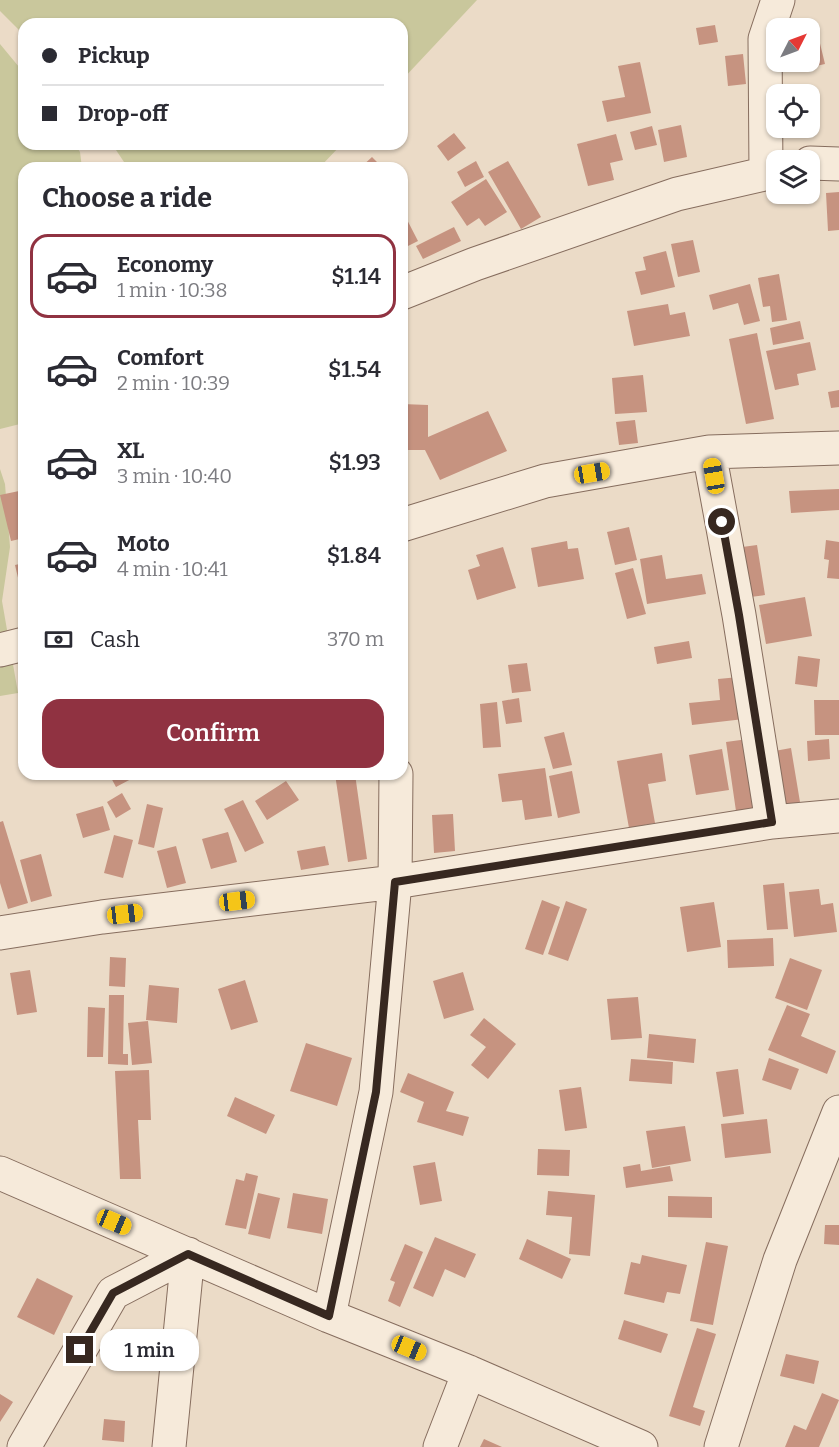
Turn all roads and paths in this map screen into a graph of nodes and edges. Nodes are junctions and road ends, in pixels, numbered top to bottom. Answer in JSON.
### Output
{"nodes":[{"id":1,"x":778,"y":0,"type":"edge"},
{"id":2,"x":770,"y":150,"type":"edge"},
{"id":3,"x":820,"y":163,"type":"edge"},
{"id":4,"x":839,"y":164,"type":"edge"},
{"id":5,"x":766,"y":173,"type":"edge"},
{"id":6,"x":408,"y":291,"type":"edge"},
{"id":7,"x":839,"y":448,"type":"edge"},
{"id":8,"x":709,"y":452,"type":"junction"},
{"id":9,"x":408,"y":523,"type":"edge"},
{"id":10,"x":18,"y":646,"type":"edge"},
{"id":11,"x":0,"y":650,"type":"edge"},
{"id":12,"x":396,"y":780,"type":"edge"},
{"id":13,"x":839,"y":816,"type":"edge"},
{"id":14,"x":772,"y":822,"type":"junction"},
{"id":15,"x":395,"y":882,"type":"junction"},
{"id":16,"x":0,"y":933,"type":"edge"},
{"id":17,"x":839,"y":1112,"type":"edge"},
{"id":18,"x":0,"y":1173,"type":"edge"},
{"id":19,"x":188,"y":1254,"type":"junction"},
{"id":20,"x":329,"y":1316,"type":"junction"},
{"id":21,"x":469,"y":1372,"type":"junction"},
{"id":22,"x":24,"y":1447,"type":"edge"},
{"id":23,"x":169,"y":1447,"type":"edge"},
{"id":24,"x":440,"y":1447,"type":"edge"},
{"id":25,"x":641,"y":1447,"type":"edge"},
{"id":26,"x":721,"y":1447,"type":"edge"}],
"edges":[{"from":1,"to":2,"type":"street"},
{"from":3,"to":4,"type":"street"},
{"from":5,"to":6,"type":"street"},
{"from":7,"to":8,"type":"street"},
{"from":8,"to":9,"type":"street"},
{"from":8,"to":14,"type":"street"},
{"from":10,"to":11,"type":"street"},
{"from":12,"to":15,"type":"street"},
{"from":13,"to":14,"type":"street"},
{"from":14,"to":15,"type":"street"},
{"from":15,"to":16,"type":"street"},
{"from":15,"to":20,"type":"street"},
{"from":17,"to":26,"type":"street"},
{"from":18,"to":19,"type":"street"},
{"from":19,"to":20,"type":"street"},
{"from":19,"to":22,"type":"street"},
{"from":19,"to":23,"type":"street"},
{"from":20,"to":21,"type":"street"},
{"from":21,"to":24,"type":"street"},
{"from":21,"to":25,"type":"street"}]}
